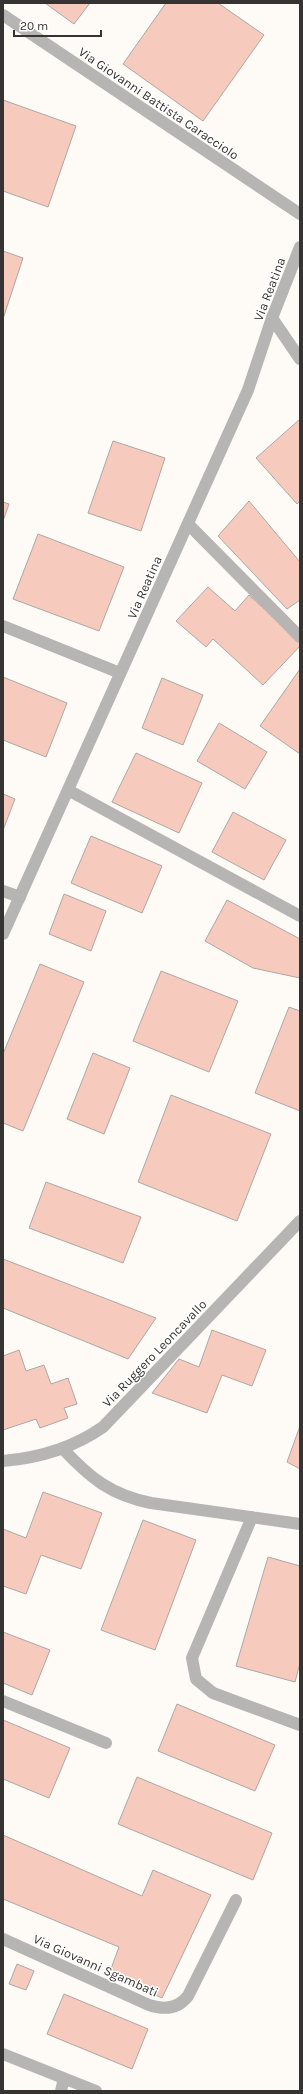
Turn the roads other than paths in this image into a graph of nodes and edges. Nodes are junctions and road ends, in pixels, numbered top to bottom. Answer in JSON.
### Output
{"nodes":[{"id":1,"x":3,"y":15,"type":"edge"},
{"id":2,"x":300,"y":214,"type":"edge"},
{"id":3,"x":300,"y":247,"type":"edge"},
{"id":4,"x":272,"y":318,"type":"junction"},
{"id":5,"x":300,"y":359,"type":"edge"},
{"id":6,"x":188,"y":524,"type":"junction"},
{"id":7,"x":3,"y":626,"type":"edge"},
{"id":8,"x":300,"y":637,"type":"edge"},
{"id":9,"x":120,"y":673,"type":"junction"},
{"id":10,"x":68,"y":790,"type":"junction"},
{"id":11,"x":3,"y":891,"type":"edge"},
{"id":12,"x":20,"y":897,"type":"junction"},
{"id":13,"x":300,"y":916,"type":"edge"},
{"id":14,"x":3,"y":934,"type":"edge"},
{"id":15,"x":300,"y":1220,"type":"edge"},
{"id":16,"x":63,"y":1449,"type":"junction"},
{"id":17,"x":3,"y":1461,"type":"edge"},
{"id":18,"x":252,"y":1517,"type":"junction"},
{"id":19,"x":300,"y":1524,"type":"edge"},
{"id":20,"x":3,"y":1701,"type":"edge"},
{"id":21,"x":300,"y":1725,"type":"edge"},
{"id":22,"x":106,"y":1743,"type":"dead end"},
{"id":23,"x":236,"y":1900,"type":"dead end"},
{"id":24,"x":3,"y":1939,"type":"edge"},
{"id":25,"x":3,"y":2054,"type":"edge"},
{"id":26,"x":64,"y":2078,"type":"junction"},
{"id":27,"x":61,"y":2091,"type":"edge"},
{"id":28,"x":96,"y":2091,"type":"edge"}],
"edges":[{"from":1,"to":2,"type":"street","name":"Via Giovanni Battista Caracciolo"},
{"from":3,"to":4,"type":"street","name":"Via Reatina"},
{"from":4,"to":5,"type":"street"},
{"from":4,"to":6,"type":"street","name":"Via Reatina"},
{"from":6,"to":8,"type":"street"},
{"from":6,"to":9,"type":"street","name":"Via Reatina"},
{"from":7,"to":9,"type":"street"},
{"from":9,"to":10,"type":"street","name":"Via Reatina"},
{"from":10,"to":12,"type":"street","name":"Via Reatina"},
{"from":10,"to":13,"type":"street"},
{"from":11,"to":12,"type":"street"},
{"from":12,"to":14,"type":"street","name":"Via Reatina"},
{"from":15,"to":16,"type":"street","name":"Via Ruggero Leoncavallo"},
{"from":16,"to":17,"type":"street","name":"Via Ruggero Leoncavallo"},
{"from":16,"to":18,"type":"street"},
{"from":18,"to":19,"type":"street"},
{"from":18,"to":21,"type":"street"},
{"from":20,"to":22,"type":"street"},
{"from":23,"to":24,"type":"street","name":"Via Giovanni Sgambati"},
{"from":25,"to":26,"type":"street"},
{"from":26,"to":27,"type":"street"},
{"from":26,"to":28,"type":"street"}]}
